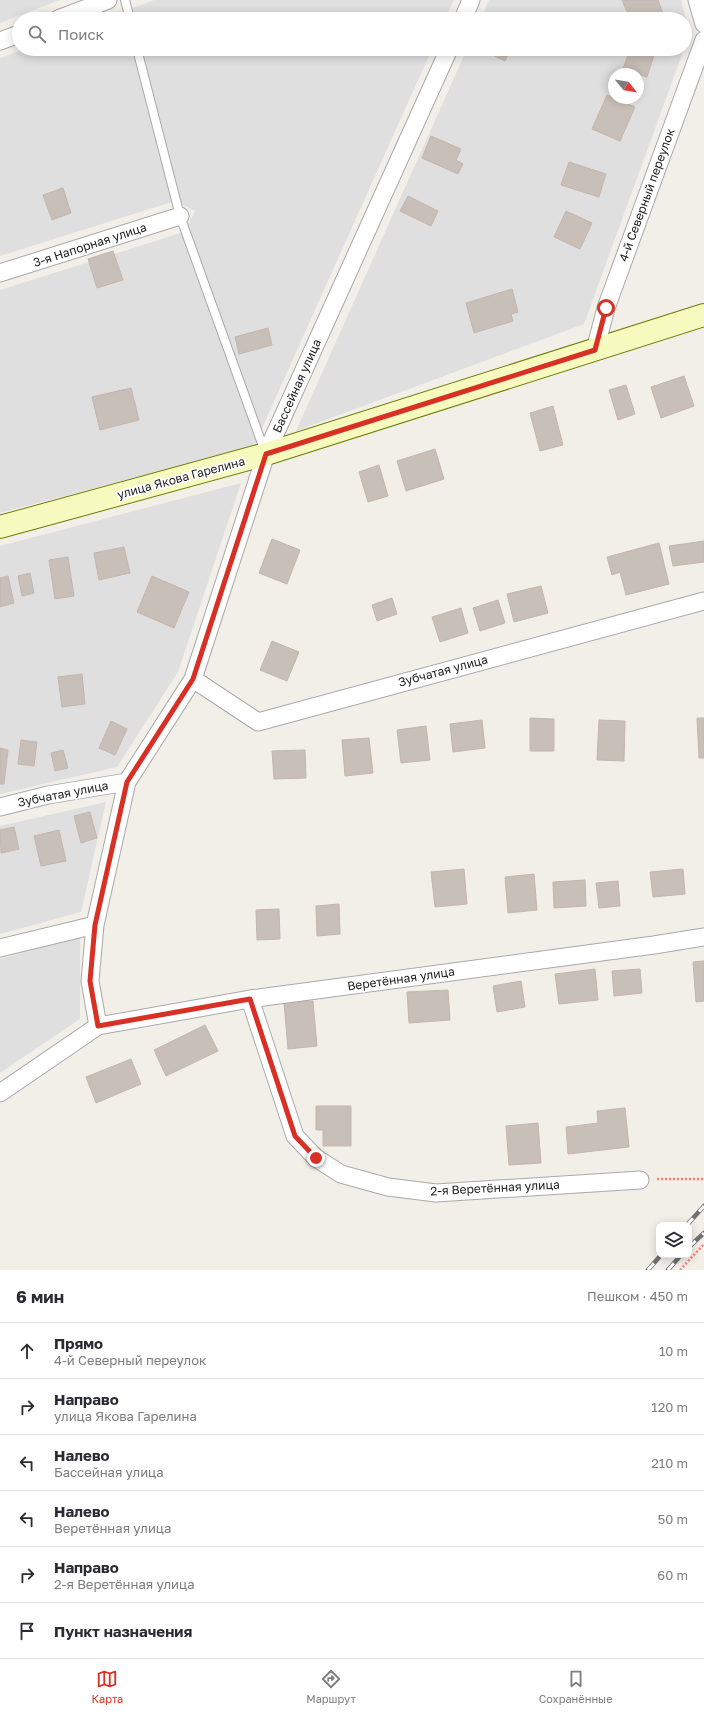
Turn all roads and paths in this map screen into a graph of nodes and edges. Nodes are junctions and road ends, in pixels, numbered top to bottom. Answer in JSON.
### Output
{"nodes":[{"id":1,"x":108,"y":0,"type":"edge"},
{"id":2,"x":125,"y":0,"type":"edge"},
{"id":3,"x":471,"y":0,"type":"edge"},
{"id":4,"x":697,"y":0,"type":"edge"},
{"id":5,"x":76,"y":12,"type":"edge"},
{"id":6,"x":128,"y":12,"type":"edge"},
{"id":7,"x":466,"y":12,"type":"edge"},
{"id":8,"x":704,"y":24,"type":"edge"},
{"id":9,"x":12,"y":37,"type":"edge"},
{"id":10,"x":704,"y":40,"type":"edge"},
{"id":11,"x":0,"y":41,"type":"edge"},
{"id":12,"x":139,"y":56,"type":"edge"},
{"id":13,"x":446,"y":56,"type":"edge"},
{"id":14,"x":180,"y":216,"type":"junction"},
{"id":15,"x":0,"y":273,"type":"edge"},
{"id":16,"x":704,"y":315,"type":"edge"},
{"id":17,"x":595,"y":350,"type":"junction"},
{"id":18,"x":266,"y":454,"type":"junction"},
{"id":19,"x":0,"y":527,"type":"edge"},
{"id":20,"x":704,"y":601,"type":"edge"},
{"id":21,"x":193,"y":679,"type":"junction"},
{"id":22,"x":127,"y":782,"type":"junction"},
{"id":23,"x":0,"y":807,"type":"edge"},
{"id":24,"x":95,"y":925,"type":"junction"},
{"id":25,"x":704,"y":937,"type":"edge"},
{"id":26,"x":0,"y":948,"type":"edge"},
{"id":27,"x":250,"y":999,"type":"junction"},
{"id":28,"x":98,"y":1026,"type":"junction"},
{"id":29,"x":0,"y":1093,"type":"edge"},
{"id":30,"x":704,"y":1179,"type":"edge"},
{"id":31,"x":640,"y":1180,"type":"joint"},
{"id":32,"x":704,"y":1244,"type":"edge"},
{"id":33,"x":680,"y":1270,"type":"edge"}],
"edges":[{"from":1,"to":5,"type":"street"},
{"from":2,"to":6,"type":"lane"},
{"from":3,"to":7,"type":"street"},
{"from":4,"to":8,"type":"street"},
{"from":9,"to":11,"type":"street"},
{"from":10,"to":17,"type":"street","name":"4-й Северный переулок"},
{"from":12,"to":14,"type":"lane"},
{"from":13,"to":18,"type":"street","name":"Бассейная улица"},
{"from":14,"to":15,"type":"street","name":"3-я Напорная улица"},
{"from":14,"to":18,"type":"lane"},
{"from":16,"to":17,"type":"main road","name":"улица Якова Гарелина"},
{"from":17,"to":18,"type":"main road","name":"улица Якова Гарелина"},
{"from":18,"to":19,"type":"main road","name":"улица Якова Гарелина"},
{"from":18,"to":21,"type":"street","name":"Бассейная улица"},
{"from":20,"to":21,"type":"street","name":"Зубчатая улица"},
{"from":21,"to":22,"type":"street","name":"Бассейная улица"},
{"from":22,"to":23,"type":"street","name":"Зубчатая улица"},
{"from":22,"to":24,"type":"street","name":"Бассейная улица"},
{"from":24,"to":26,"type":"street"},
{"from":24,"to":28,"type":"street","name":"Бассейная улица"},
{"from":25,"to":27,"type":"street","name":"Веретённая улица"},
{"from":27,"to":28,"type":"street","name":"Веретённая улица"},
{"from":27,"to":31,"type":"street","name":"2-я Веретённая улица"},
{"from":28,"to":29,"type":"street"},
{"from":30,"to":31,"type":"path"},
{"from":32,"to":33,"type":"path"}]}
